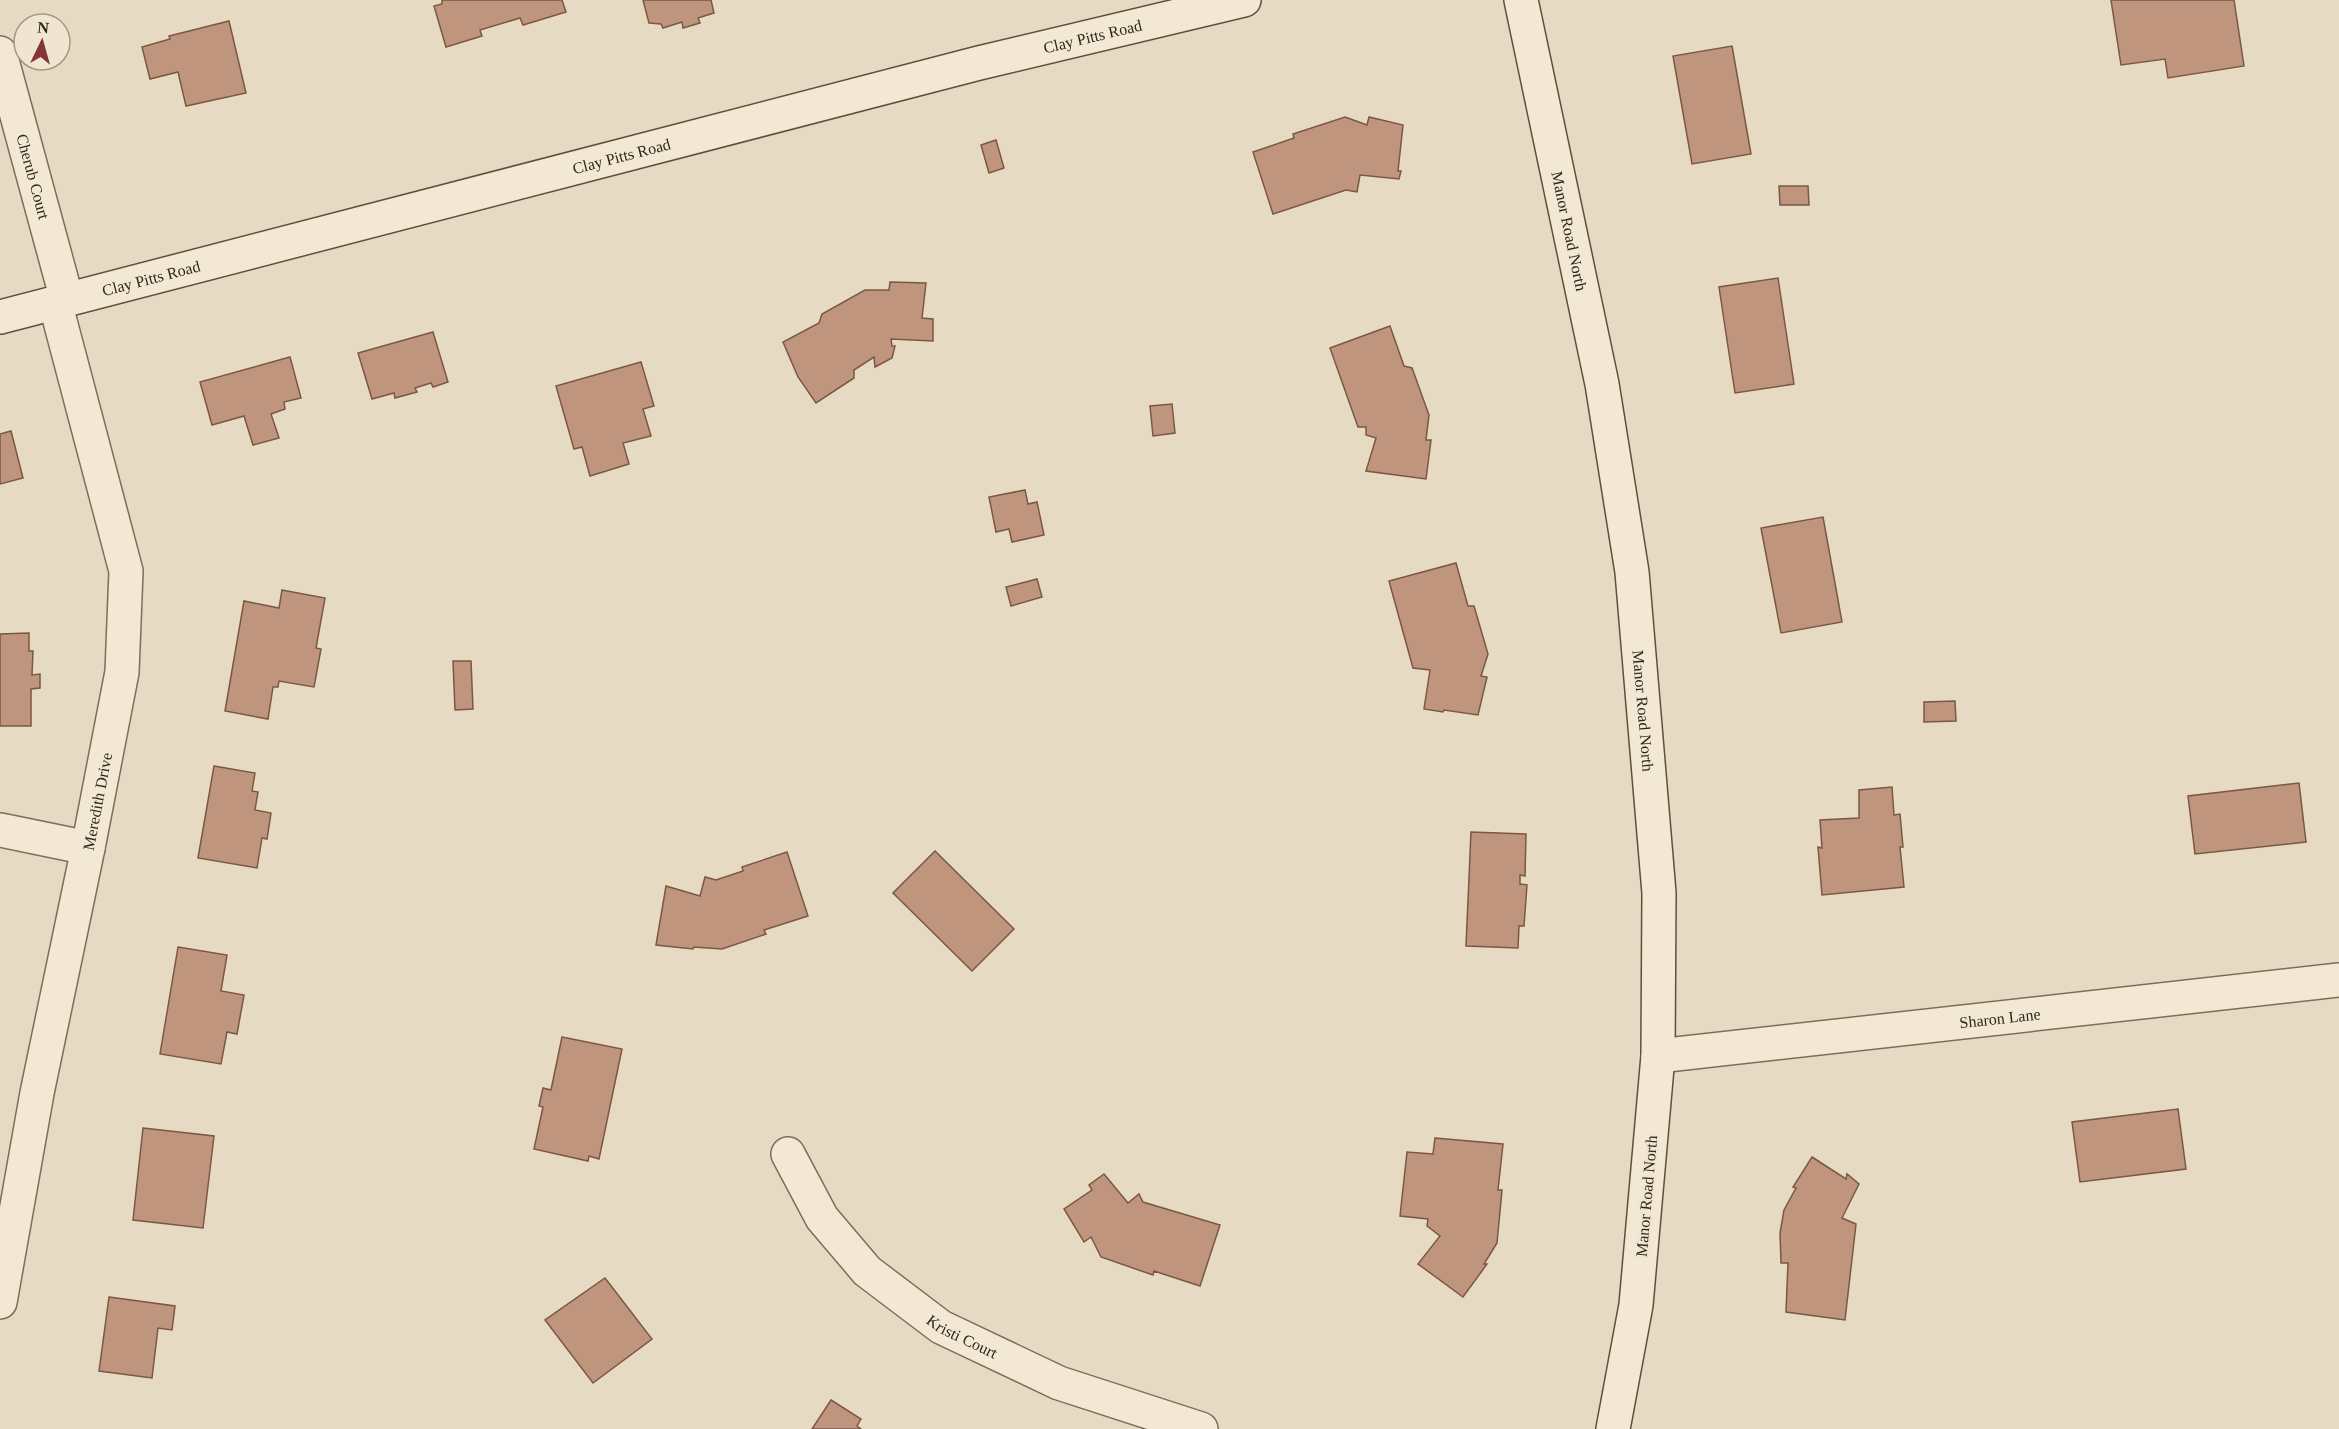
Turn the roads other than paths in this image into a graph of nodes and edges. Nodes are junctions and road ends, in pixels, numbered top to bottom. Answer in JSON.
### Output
{"nodes":[{"id":1,"x":1244,"y":0,"type":"edge"},
{"id":2,"x":1521,"y":0,"type":"edge"},
{"id":3,"x":0,"y":53,"type":"edge"},
{"id":4,"x":61,"y":301,"type":"junction"},
{"id":5,"x":0,"y":317,"type":"edge"},
{"id":6,"x":0,"y":830,"type":"edge"},
{"id":7,"x":88,"y":848,"type":"junction"},
{"id":8,"x":2339,"y":980,"type":"edge"},
{"id":9,"x":1658,"y":1056,"type":"junction"},
{"id":10,"x":788,"y":1154,"type":"dead end"},
{"id":11,"x":0,"y":1302,"type":"edge"},
{"id":12,"x":1201,"y":1429,"type":"edge"},
{"id":13,"x":1613,"y":1429,"type":"edge"}],
"edges":[{"from":1,"to":4,"type":"street","name":"Clay Pitts Road"},
{"from":2,"to":9,"type":"street","name":"Manor Road North"},
{"from":3,"to":4,"type":"street","name":"Cherub Court"},
{"from":4,"to":5,"type":"street","name":"Clay Pitts Road"},
{"from":4,"to":7,"type":"street","name":"Meredith Drive"},
{"from":6,"to":7,"type":"street"},
{"from":7,"to":11,"type":"street","name":"Meredith Drive"},
{"from":8,"to":9,"type":"street","name":"Sharon Lane"},
{"from":9,"to":13,"type":"street","name":"Manor Road North"},
{"from":10,"to":12,"type":"street","name":"Kristi Court"}]}
